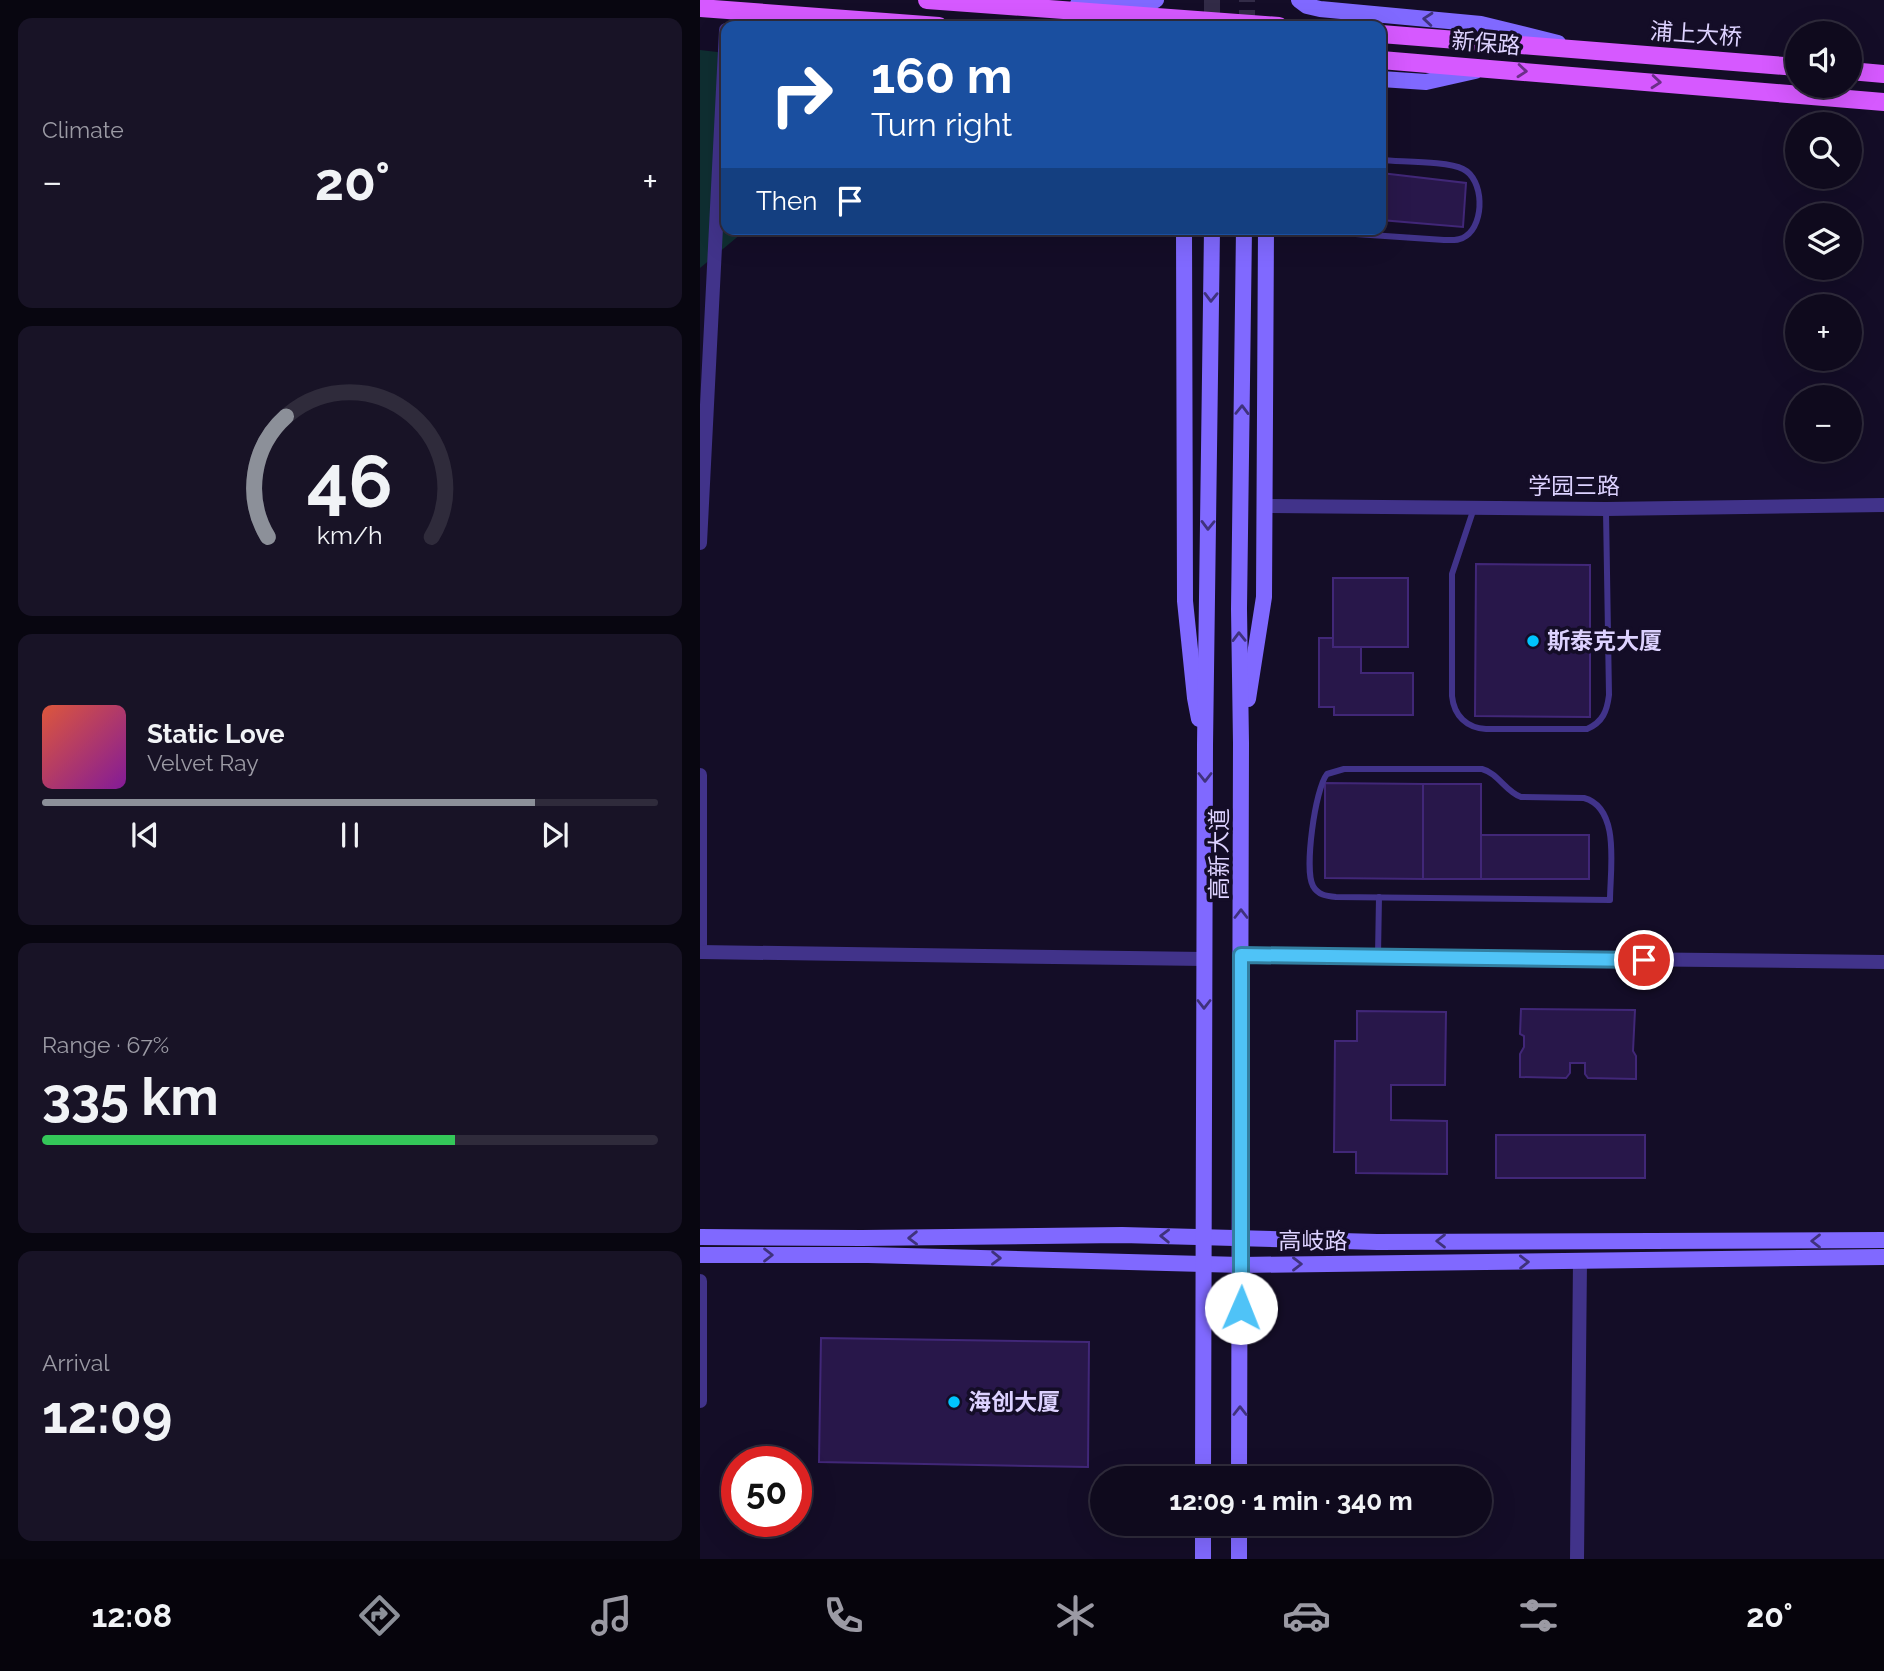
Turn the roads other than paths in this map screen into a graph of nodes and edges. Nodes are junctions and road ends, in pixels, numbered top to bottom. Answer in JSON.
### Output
{"nodes":[{"id":1,"x":927,"y":0,"type":"edge"},
{"id":2,"x":1156,"y":0,"type":"edge"},
{"id":3,"x":1299,"y":0,"type":"edge"},
{"id":4,"x":998,"y":6,"type":"junction"},
{"id":5,"x":700,"y":8,"type":"edge"},
{"id":6,"x":725,"y":21,"type":"edge"},
{"id":7,"x":1209,"y":21,"type":"edge"},
{"id":8,"x":1386,"y":34,"type":"edge"},
{"id":9,"x":1591,"y":51,"type":"junction"},
{"id":10,"x":1386,"y":60,"type":"edge"},
{"id":11,"x":1785,"y":66,"type":"edge"},
{"id":12,"x":1490,"y":68,"type":"junction"},
{"id":13,"x":1862,"y":72,"type":"edge"},
{"id":14,"x":1884,"y":74,"type":"edge"},
{"id":15,"x":1386,"y":79,"type":"edge"},
{"id":16,"x":1884,"y":102,"type":"edge"},
{"id":17,"x":721,"y":138,"type":"edge"},
{"id":18,"x":1386,"y":160,"type":"edge"},
{"id":19,"x":1184,"y":235,"type":"edge"},
{"id":20,"x":1212,"y":235,"type":"edge"},
{"id":21,"x":1244,"y":235,"type":"edge"},
{"id":22,"x":1266,"y":235,"type":"edge"},
{"id":23,"x":1380,"y":235,"type":"edge"},
{"id":24,"x":1884,"y":505,"type":"edge"},
{"id":25,"x":1264,"y":506,"type":"junction"},
{"id":26,"x":1474,"y":508,"type":"junction"},
{"id":27,"x":1606,"y":509,"type":"junction"},
{"id":28,"x":700,"y":543,"type":"edge"},
{"id":29,"x":1241,"y":743,"type":"junction"},
{"id":30,"x":1205,"y":745,"type":"junction"},
{"id":31,"x":700,"y":775,"type":"edge"},
{"id":32,"x":1379,"y":897,"type":"junction"},
{"id":33,"x":700,"y":952,"type":"edge"},
{"id":34,"x":1241,"y":955,"type":"junction"},
{"id":35,"x":1378,"y":957,"type":"junction"},
{"id":36,"x":1205,"y":959,"type":"junction"},
{"id":37,"x":1884,"y":962,"type":"edge"},
{"id":38,"x":1204,"y":1236,"type":"junction"},
{"id":39,"x":700,"y":1237,"type":"edge"},
{"id":40,"x":1241,"y":1237,"type":"junction"},
{"id":41,"x":1884,"y":1240,"type":"edge"},
{"id":42,"x":700,"y":1255,"type":"edge"},
{"id":43,"x":1884,"y":1257,"type":"edge"},
{"id":44,"x":1580,"y":1261,"type":"junction"},
{"id":45,"x":1204,"y":1263,"type":"junction"},
{"id":46,"x":1241,"y":1265,"type":"junction"},
{"id":47,"x":700,"y":1281,"type":"edge"},
{"id":48,"x":700,"y":1401,"type":"edge"},
{"id":49,"x":1203,"y":1466,"type":"edge"},
{"id":50,"x":1239,"y":1466,"type":"edge"},
{"id":51,"x":1203,"y":1536,"type":"edge"},
{"id":52,"x":1239,"y":1536,"type":"edge"},
{"id":53,"x":1203,"y":1559,"type":"edge"},
{"id":54,"x":1239,"y":1559,"type":"edge"},
{"id":55,"x":1577,"y":1559,"type":"edge"}],
"edges":[{"from":1,"to":4,"type":"main road"},
{"from":2,"to":4,"type":"main road"},
{"from":9,"to":3,"type":"main road","one_way":true},
{"from":4,"to":7,"type":"main road"},
{"from":5,"to":6,"type":"main road"},
{"from":8,"to":9,"type":"main road","name":"新保路"},
{"from":9,"to":11,"type":"main road","name":"浦上大桥"},
{"from":10,"to":12,"type":"main road","name":"新保路"},
{"from":12,"to":15,"type":"main road"},
{"from":12,"to":16,"type":"main road","name":"新保路","one_way":true},
{"from":13,"to":14,"type":"main road"},
{"from":17,"to":28,"type":"street"},
{"from":18,"to":23,"type":"lane"},
{"from":19,"to":30,"type":"main road"},
{"from":20,"to":30,"type":"main road","name":"高新大道","one_way":true},
{"from":29,"to":21,"type":"main road","name":"高新大道","one_way":true},
{"from":22,"to":25,"type":"main road"},
{"from":24,"to":27,"type":"street","name":"学园三路"},
{"from":25,"to":26,"type":"street","name":"学园三路"},
{"from":25,"to":29,"type":"main road"},
{"from":26,"to":27,"type":"street","name":"学园三路"},
{"from":26,"to":27,"type":"lane"},
{"from":34,"to":29,"type":"main road","name":"高新大道","one_way":true},
{"from":30,"to":36,"type":"main road","name":"高新大道","one_way":true},
{"from":31,"to":33,"type":"street"},
{"from":32,"to":32,"type":"lane"},
{"from":32,"to":35,"type":"lane"},
{"from":33,"to":36,"type":"street"},
{"from":34,"to":35,"type":"street"},
{"from":34,"to":40,"type":"main road","name":"高新大道"},
{"from":35,"to":37,"type":"street"},
{"from":36,"to":38,"type":"main road","name":"高新大道","one_way":true},
{"from":38,"to":39,"type":"main road","name":"高岐路","one_way":true},
{"from":38,"to":40,"type":"main road","name":"高岐路"},
{"from":38,"to":45,"type":"main road","name":"高新大道"},
{"from":41,"to":40,"type":"main road","name":"高岐路","one_way":true},
{"from":40,"to":46,"type":"main road","name":"高新大道"},
{"from":42,"to":45,"type":"main road","name":"高岐路","one_way":true},
{"from":43,"to":44,"type":"main road","name":"高岐路"},
{"from":46,"to":44,"type":"main road","name":"高岐路","one_way":true},
{"from":44,"to":55,"type":"street"},
{"from":45,"to":46,"type":"main road","name":"高岐路"},
{"from":45,"to":49,"type":"main road","name":"高新大道"},
{"from":50,"to":46,"type":"main road","name":"高新大道","one_way":true},
{"from":47,"to":48,"type":"street"},
{"from":51,"to":53,"type":"main road"},
{"from":52,"to":54,"type":"main road"}]}
